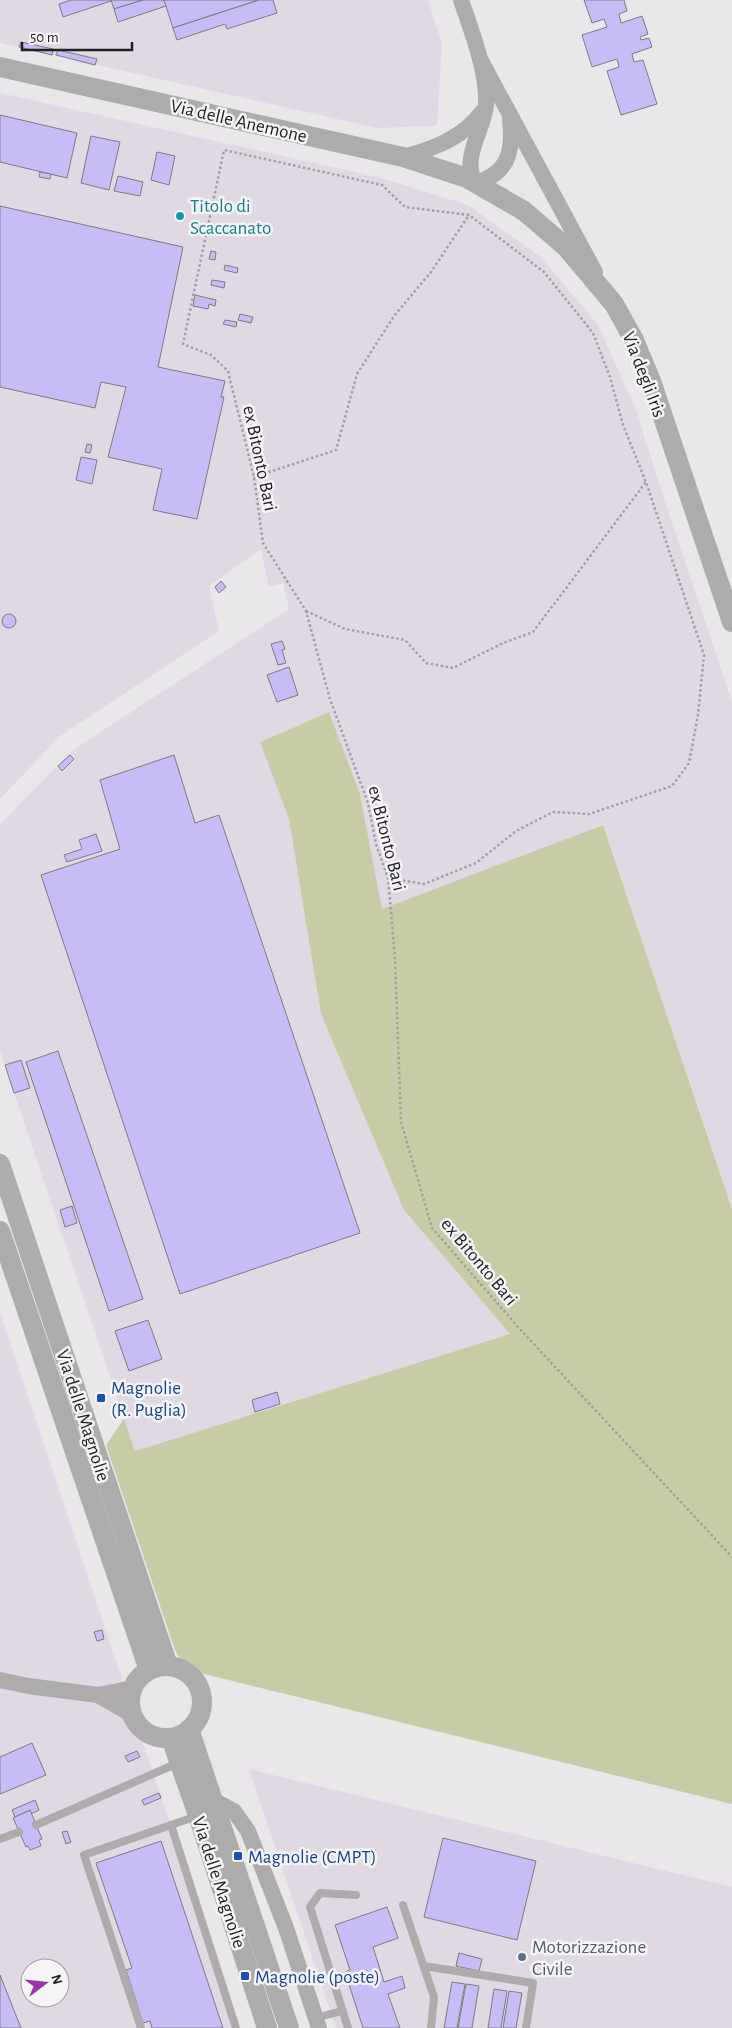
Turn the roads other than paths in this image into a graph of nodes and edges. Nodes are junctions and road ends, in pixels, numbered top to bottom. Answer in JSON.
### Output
{"nodes":[{"id":1,"x":461,"y":0,"type":"edge"},
{"id":2,"x":480,"y":59,"type":"junction"},
{"id":3,"x":0,"y":67,"type":"edge"},
{"id":4,"x":486,"y":106,"type":"junction"},
{"id":5,"x":509,"y":117,"type":"junction"},
{"id":6,"x":403,"y":157,"type":"junction"},
{"id":7,"x":475,"y":183,"type":"junction"},
{"id":8,"x":614,"y":304,"type":"junction"},
{"id":9,"x":732,"y":622,"type":"edge"},
{"id":10,"x":0,"y":1164,"type":"edge"},
{"id":11,"x":0,"y":1231,"type":"edge"},
{"id":12,"x":158,"y":1668,"type":"junction"},
{"id":13,"x":0,"y":1680,"type":"edge"},
{"id":14,"x":133,"y":1688,"type":"junction"},
{"id":15,"x":98,"y":1695,"type":"junction"},
{"id":16,"x":133,"y":1715,"type":"junction"},
{"id":17,"x":180,"y":1733,"type":"junction"},
{"id":18,"x":180,"y":1762,"type":"junction"},
{"id":19,"x":212,"y":1800,"type":"junction"},
{"id":20,"x":198,"y":1815,"type":"junction"},
{"id":21,"x":36,"y":1825,"type":"dead end"},
{"id":22,"x":171,"y":1825,"type":"junction"},
{"id":23,"x":20,"y":1832,"type":"dead end"},
{"id":24,"x":0,"y":1839,"type":"edge"},
{"id":25,"x":356,"y":1895,"type":"dead end"},
{"id":26,"x":402,"y":1905,"type":"dead end"},
{"id":27,"x":424,"y":1966,"type":"junction"},
{"id":28,"x":342,"y":2011,"type":"junction"},
{"id":29,"x":317,"y":2023,"type":"edge"},
{"id":30,"x":141,"y":2028,"type":"edge"},
{"id":31,"x":236,"y":2028,"type":"edge"},
{"id":32,"x":267,"y":2028,"type":"edge"},
{"id":33,"x":289,"y":2028,"type":"edge"},
{"id":34,"x":348,"y":2028,"type":"edge"},
{"id":35,"x":431,"y":2028,"type":"edge"},
{"id":36,"x":526,"y":2028,"type":"edge"}],
"edges":[{"from":1,"to":2,"type":"street"},
{"from":2,"to":4,"type":"street"},
{"from":2,"to":5,"type":"street"},
{"from":3,"to":6,"type":"street","name":"Via delle Anemone"},
{"from":4,"to":6,"type":"street"},
{"from":4,"to":7,"type":"street"},
{"from":5,"to":7,"type":"street"},
{"from":5,"to":8,"type":"street"},
{"from":6,"to":7,"type":"street","name":"Via delle Anemone"},
{"from":7,"to":8,"type":"street","name":"Via degli Iris"},
{"from":8,"to":9,"type":"street","name":"Via degli Iris"},
{"from":10,"to":12,"type":"street","name":"Via delle Magnolie"},
{"from":11,"to":12,"type":"street","name":"Via delle Magnolie"},
{"from":12,"to":14,"type":"street"},
{"from":12,"to":17,"type":"street"},
{"from":13,"to":15,"type":"street"},
{"from":14,"to":15,"type":"street"},
{"from":14,"to":16,"type":"street"},
{"from":15,"to":16,"type":"street"},
{"from":16,"to":17,"type":"street"},
{"from":17,"to":18,"type":"street","name":"Via delle Magnolie"},
{"from":17,"to":19,"type":"street","name":"Via delle Magnolie"},
{"from":18,"to":20,"type":"street","name":"Via delle Magnolie"},
{"from":18,"to":21,"type":"lane"},
{"from":19,"to":29,"type":"street"},
{"from":19,"to":33,"type":"street","name":"Via delle Magnolie"},
{"from":20,"to":22,"type":"lane"},
{"from":20,"to":32,"type":"street","name":"Via delle Magnolie"},
{"from":22,"to":30,"type":"lane"},
{"from":22,"to":31,"type":"lane"},
{"from":23,"to":24,"type":"lane"},
{"from":25,"to":28,"type":"lane"},
{"from":26,"to":27,"type":"lane"},
{"from":27,"to":35,"type":"lane"},
{"from":27,"to":36,"type":"lane"},
{"from":28,"to":29,"type":"lane"},
{"from":28,"to":34,"type":"lane"}]}
